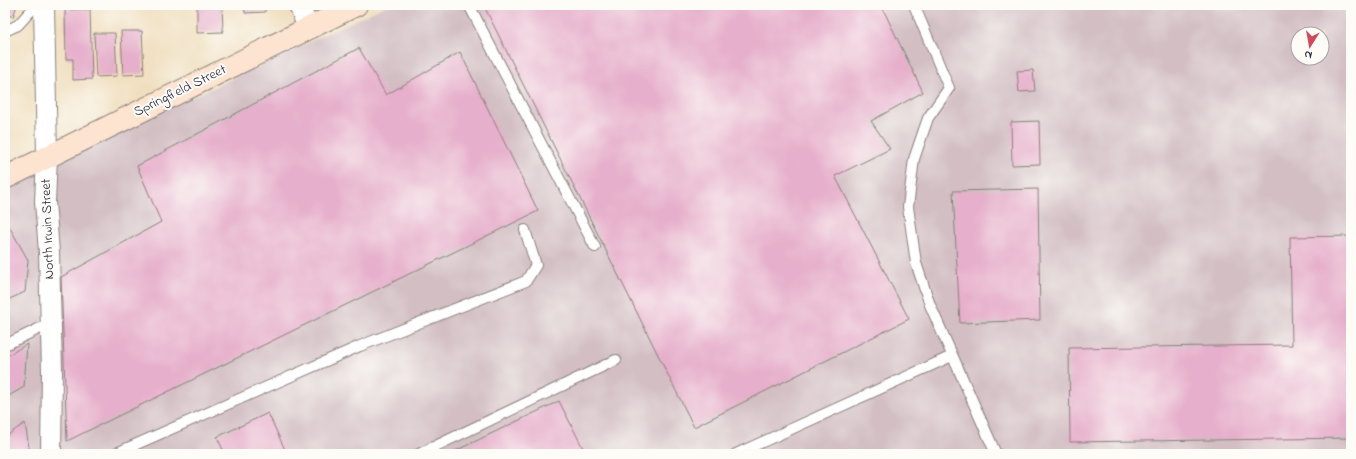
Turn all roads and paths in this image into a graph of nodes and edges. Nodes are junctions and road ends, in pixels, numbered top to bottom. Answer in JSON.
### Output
{"nodes":[{"id":1,"x":36,"y":5,"type":"edge"},
{"id":2,"x":44,"y":5,"type":"edge"},
{"id":3,"x":299,"y":5,"type":"edge"},
{"id":4,"x":356,"y":5,"type":"edge"},
{"id":5,"x":469,"y":5,"type":"edge"},
{"id":6,"x":914,"y":5,"type":"edge"},
{"id":7,"x":308,"y":28,"type":"junction"},
{"id":8,"x":5,"y":31,"type":"edge"},
{"id":9,"x":47,"y":156,"type":"junction"},
{"id":10,"x":5,"y":178,"type":"edge"},
{"id":11,"x":525,"y":230,"type":"dead end"},
{"id":12,"x":595,"y":247,"type":"dead end"},
{"id":13,"x":51,"y":323,"type":"junction"},
{"id":14,"x":5,"y":345,"type":"edge"},
{"id":15,"x":952,"y":356,"type":"junction"},
{"id":16,"x":616,"y":360,"type":"dead end"},
{"id":17,"x":51,"y":454,"type":"edge"},
{"id":18,"x":114,"y":454,"type":"edge"},
{"id":19,"x":419,"y":454,"type":"edge"},
{"id":20,"x":736,"y":454,"type":"edge"},
{"id":21,"x":996,"y":454,"type":"edge"}],
"edges":[{"from":1,"to":8,"type":"lane"},
{"from":2,"to":9,"type":"street","name":"North Irwin Street"},
{"from":3,"to":7,"type":"street"},
{"from":4,"to":7,"type":"main road","name":"Springfield Street"},
{"from":5,"to":12,"type":"lane"},
{"from":6,"to":15,"type":"lane"},
{"from":7,"to":9,"type":"main road","name":"Springfield Street"},
{"from":9,"to":10,"type":"main road","name":"Springfield Street"},
{"from":9,"to":13,"type":"street","name":"North Irwin Street"},
{"from":11,"to":18,"type":"lane"},
{"from":13,"to":14,"type":"lane"},
{"from":13,"to":17,"type":"street","name":"North Irwin Street"},
{"from":15,"to":20,"type":"lane"},
{"from":15,"to":21,"type":"lane"},
{"from":16,"to":19,"type":"lane"}]}
